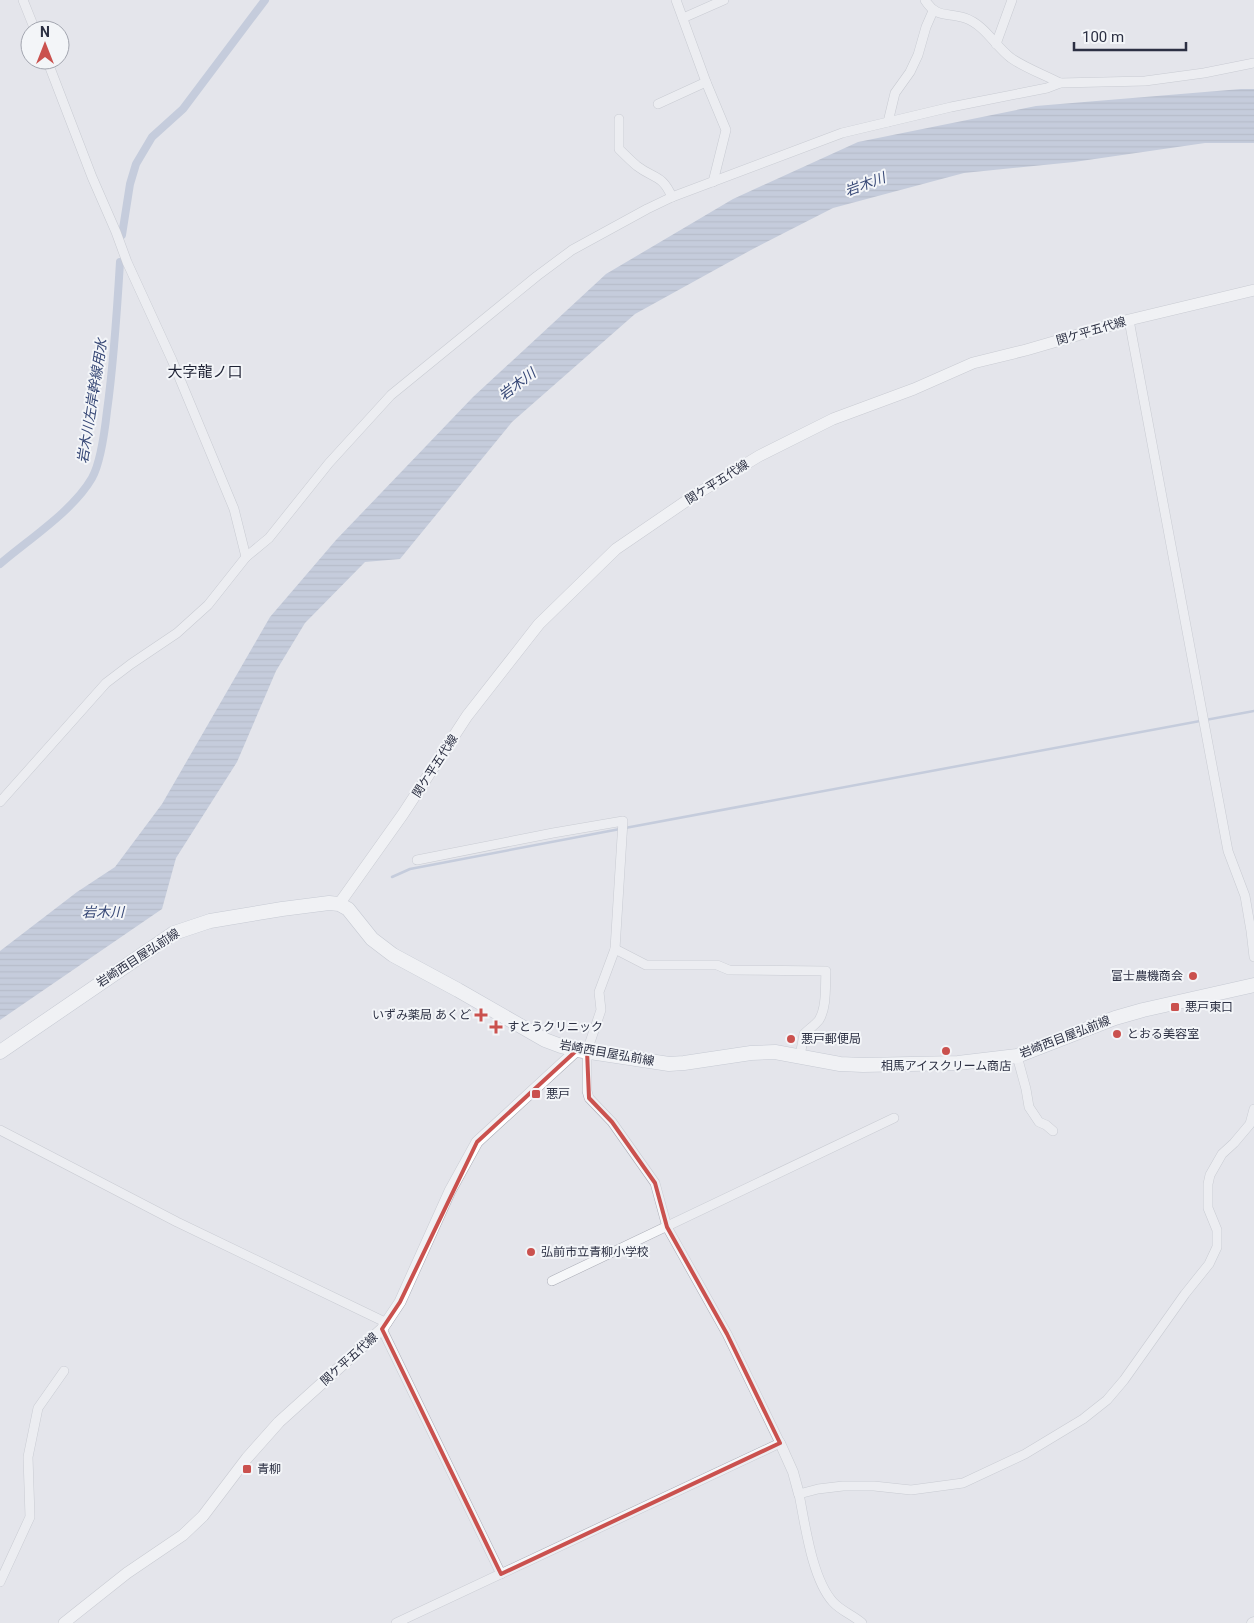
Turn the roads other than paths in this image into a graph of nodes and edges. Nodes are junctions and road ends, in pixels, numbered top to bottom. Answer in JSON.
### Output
{"nodes":[{"id":1,"x":23,"y":0,"type":"edge"},
{"id":2,"x":676,"y":0,"type":"edge"},
{"id":3,"x":724,"y":0,"type":"edge"},
{"id":4,"x":925,"y":0,"type":"edge"},
{"id":5,"x":1012,"y":0,"type":"edge"},
{"id":6,"x":933,"y":11,"type":"junction"},
{"id":7,"x":683,"y":18,"type":"junction"},
{"id":8,"x":31,"y":20,"type":"edge"},
{"id":9,"x":996,"y":44,"type":"junction"},
{"id":10,"x":1254,"y":63,"type":"edge"},
{"id":11,"x":51,"y":70,"type":"edge"},
{"id":12,"x":706,"y":82,"type":"junction"},
{"id":13,"x":1060,"y":83,"type":"junction"},
{"id":14,"x":658,"y":104,"type":"dead end"},
{"id":15,"x":619,"y":119,"type":"dead end"},
{"id":16,"x":888,"y":122,"type":"junction"},
{"id":17,"x":713,"y":182,"type":"junction"},
{"id":18,"x":672,"y":197,"type":"junction"},
{"id":19,"x":1254,"y":290,"type":"edge"},
{"id":20,"x":1128,"y":320,"type":"junction"},
{"id":21,"x":246,"y":557,"type":"junction"},
{"id":22,"x":0,"y":802,"type":"edge"},
{"id":23,"x":417,"y":860,"type":"dead end"},
{"id":24,"x":339,"y":904,"type":"junction"},
{"id":25,"x":615,"y":949,"type":"junction"},
{"id":26,"x":1254,"y":957,"type":"edge"},
{"id":27,"x":1254,"y":985,"type":"edge"},
{"id":28,"x":582,"y":1050,"type":"junction"},
{"id":29,"x":0,"y":1052,"type":"edge"},
{"id":30,"x":800,"y":1056,"type":"junction"},
{"id":31,"x":1017,"y":1056,"type":"junction"},
{"id":32,"x":1254,"y":1109,"type":"edge"},
{"id":33,"x":894,"y":1118,"type":"dead end"},
{"id":34,"x":0,"y":1130,"type":"edge"},
{"id":35,"x":1054,"y":1132,"type":"dead end"},
{"id":36,"x":667,"y":1227,"type":"junction"},
{"id":37,"x":552,"y":1281,"type":"dead end"},
{"id":38,"x":384,"y":1326,"type":"junction"},
{"id":39,"x":64,"y":1371,"type":"dead end"},
{"id":40,"x":780,"y":1443,"type":"junction"},
{"id":41,"x":799,"y":1494,"type":"junction"},
{"id":42,"x":501,"y":1574,"type":"junction"},
{"id":43,"x":0,"y":1582,"type":"edge"},
{"id":44,"x":64,"y":1623,"type":"edge"},
{"id":45,"x":396,"y":1623,"type":"edge"},
{"id":46,"x":862,"y":1623,"type":"edge"}],
"edges":[{"from":1,"to":8,"type":"street"},
{"from":2,"to":7,"type":"street"},
{"from":3,"to":7,"type":"street"},
{"from":4,"to":6,"type":"street"},
{"from":5,"to":9,"type":"street"},
{"from":6,"to":9,"type":"street"},
{"from":6,"to":16,"type":"street"},
{"from":7,"to":12,"type":"street"},
{"from":9,"to":13,"type":"street"},
{"from":10,"to":13,"type":"street"},
{"from":11,"to":21,"type":"street"},
{"from":12,"to":14,"type":"street"},
{"from":12,"to":17,"type":"street"},
{"from":13,"to":16,"type":"street"},
{"from":15,"to":18,"type":"street"},
{"from":16,"to":17,"type":"street"},
{"from":17,"to":18,"type":"street"},
{"from":18,"to":21,"type":"street"},
{"from":19,"to":20,"type":"main road","name":"関ケ平五代線"},
{"from":20,"to":24,"type":"main road","name":"関ケ平五代線"},
{"from":20,"to":26,"type":"street"},
{"from":21,"to":22,"type":"street"},
{"from":23,"to":25,"type":"street"},
{"from":24,"to":28,"type":"main road","name":"岩崎西目屋弘前線"},
{"from":24,"to":29,"type":"main road","name":"岩崎西目屋弘前線"},
{"from":25,"to":28,"type":"street"},
{"from":25,"to":30,"type":"street"},
{"from":27,"to":31,"type":"main road","name":"岩崎西目屋弘前線"},
{"from":28,"to":30,"type":"main road","name":"岩崎西目屋弘前線"},
{"from":28,"to":36,"type":"street"},
{"from":28,"to":38,"type":"main road","name":"関ケ平五代線"},
{"from":30,"to":31,"type":"main road","name":"岩崎西目屋弘前線"},
{"from":31,"to":35,"type":"street"},
{"from":32,"to":41,"type":"street"},
{"from":33,"to":36,"type":"street"},
{"from":34,"to":38,"type":"street"},
{"from":36,"to":37,"type":"street"},
{"from":36,"to":40,"type":"street"},
{"from":38,"to":42,"type":"street"},
{"from":38,"to":44,"type":"main road","name":"関ケ平五代線"},
{"from":39,"to":43,"type":"street"},
{"from":40,"to":41,"type":"street"},
{"from":40,"to":42,"type":"street"},
{"from":41,"to":46,"type":"street"},
{"from":42,"to":45,"type":"street"}]}
